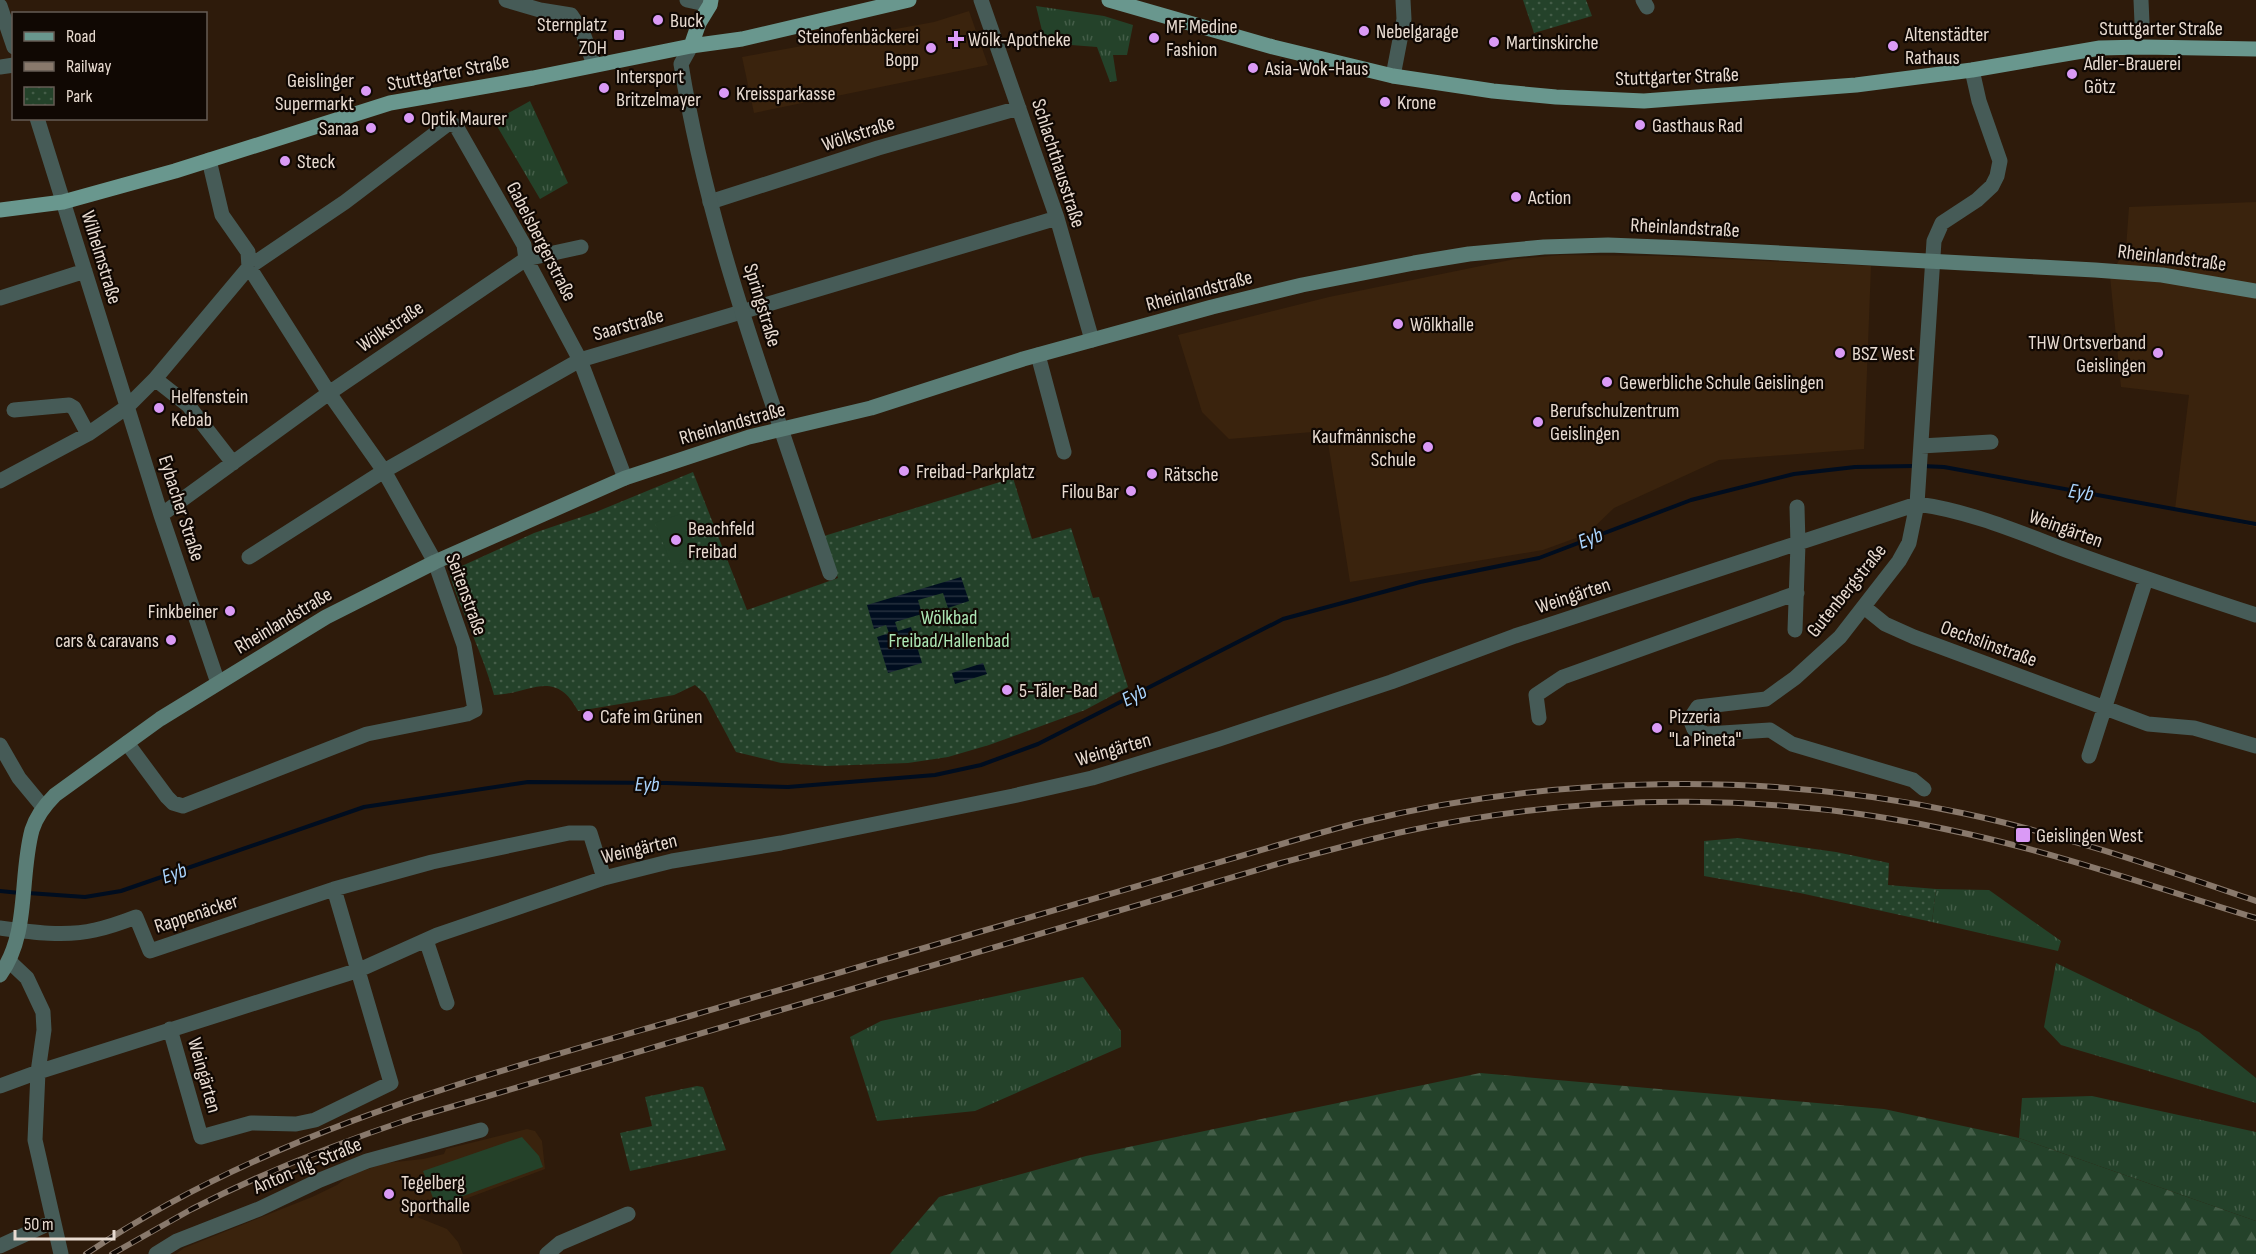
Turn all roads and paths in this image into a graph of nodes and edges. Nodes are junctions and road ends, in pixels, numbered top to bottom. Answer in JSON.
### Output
{"nodes":[{"id":1,"x":506,"y":0,"type":"edge"},
{"id":2,"x":687,"y":0,"type":"edge"},
{"id":3,"x":909,"y":0,"type":"edge"},
{"id":4,"x":981,"y":0,"type":"edge"},
{"id":5,"x":1109,"y":0,"type":"edge"},
{"id":6,"x":1403,"y":0,"type":"edge"},
{"id":7,"x":2141,"y":0,"type":"edge"},
{"id":8,"x":711,"y":3,"type":"edge"},
{"id":9,"x":0,"y":6,"type":"edge"},
{"id":10,"x":2142,"y":23,"type":"dead end"},
{"id":11,"x":12,"y":41,"type":"edge"},
{"id":12,"x":691,"y":45,"type":"junction"},
{"id":13,"x":2256,"y":50,"type":"edge"},
{"id":14,"x":594,"y":65,"type":"junction"},
{"id":15,"x":1972,"y":70,"type":"junction"},
{"id":16,"x":1393,"y":76,"type":"junction"},
{"id":17,"x":1019,"y":108,"type":"junction"},
{"id":18,"x":38,"y":120,"type":"edge"},
{"id":19,"x":209,"y":160,"type":"junction"},
{"id":20,"x":63,"y":202,"type":"junction"},
{"id":21,"x":710,"y":202,"type":"junction"},
{"id":22,"x":0,"y":210,"type":"edge"},
{"id":23,"x":1056,"y":218,"type":"junction"},
{"id":24,"x":581,"y":247,"type":"dead end"},
{"id":25,"x":525,"y":259,"type":"junction"},
{"id":26,"x":1933,"y":260,"type":"junction"},
{"id":27,"x":249,"y":267,"type":"junction"},
{"id":28,"x":85,"y":271,"type":"junction"},
{"id":29,"x":2256,"y":291,"type":"edge"},
{"id":30,"x":0,"y":298,"type":"edge"},
{"id":31,"x":743,"y":313,"type":"junction"},
{"id":32,"x":1092,"y":340,"type":"junction"},
{"id":33,"x":1038,"y":355,"type":"junction"},
{"id":34,"x":580,"y":360,"type":"junction"},
{"id":35,"x":155,"y":379,"type":"junction"},
{"id":36,"x":329,"y":393,"type":"junction"},
{"id":37,"x":127,"y":407,"type":"junction"},
{"id":38,"x":14,"y":410,"type":"dead end"},
{"id":39,"x":782,"y":429,"type":"junction"},
{"id":40,"x":88,"y":434,"type":"junction"},
{"id":41,"x":1991,"y":442,"type":"dead end"},
{"id":42,"x":1921,"y":450,"type":"junction"},
{"id":43,"x":1064,"y":452,"type":"dead end"},
{"id":44,"x":233,"y":463,"type":"junction"},
{"id":45,"x":384,"y":471,"type":"junction"},
{"id":46,"x":625,"y":478,"type":"junction"},
{"id":47,"x":0,"y":481,"type":"edge"},
{"id":48,"x":1918,"y":498,"type":"junction"},
{"id":49,"x":1797,"y":507,"type":"dead end"},
{"id":50,"x":161,"y":515,"type":"junction"},
{"id":51,"x":1798,"y":544,"type":"junction"},
{"id":52,"x":249,"y":557,"type":"dead end"},
{"id":53,"x":435,"y":562,"type":"junction"},
{"id":54,"x":830,"y":573,"type":"dead end"},
{"id":55,"x":2146,"y":579,"type":"junction"},
{"id":56,"x":1797,"y":593,"type":"junction"},
{"id":57,"x":1864,"y":608,"type":"junction"},
{"id":58,"x":2256,"y":615,"type":"edge"},
{"id":59,"x":1795,"y":630,"type":"dead end"},
{"id":60,"x":218,"y":683,"type":"junction"},
{"id":61,"x":2105,"y":708,"type":"junction"},
{"id":62,"x":1539,"y":718,"type":"dead end"},
{"id":63,"x":127,"y":743,"type":"junction"},
{"id":64,"x":0,"y":745,"type":"edge"},
{"id":65,"x":2256,"y":746,"type":"edge"},
{"id":66,"x":2089,"y":756,"type":"dead end"},
{"id":67,"x":1924,"y":789,"type":"dead end"},
{"id":68,"x":43,"y":807,"type":"junction"},
{"id":69,"x":604,"y":878,"type":"junction"},
{"id":70,"x":334,"y":889,"type":"junction"},
{"id":71,"x":0,"y":928,"type":"edge"},
{"id":72,"x":20,"y":931,"type":"junction"},
{"id":73,"x":426,"y":940,"type":"junction"},
{"id":74,"x":10,"y":962,"type":"junction"},
{"id":75,"x":359,"y":970,"type":"junction"},
{"id":76,"x":0,"y":975,"type":"edge"},
{"id":77,"x":447,"y":1003,"type":"dead end"},
{"id":78,"x":170,"y":1029,"type":"junction"},
{"id":79,"x":38,"y":1072,"type":"junction"},
{"id":80,"x":0,"y":1086,"type":"edge"},
{"id":81,"x":481,"y":1130,"type":"dead end"},
{"id":82,"x":628,"y":1214,"type":"dead end"},
{"id":83,"x":52,"y":1222,"type":"junction"},
{"id":84,"x":0,"y":1246,"type":"edge"},
{"id":85,"x":61,"y":1254,"type":"edge"},
{"id":86,"x":156,"y":1254,"type":"edge"},
{"id":87,"x":547,"y":1254,"type":"edge"}],
"edges":[{"from":1,"to":14,"type":"street"},
{"from":2,"to":8,"type":"street"},
{"from":3,"to":12,"type":"main road","name":"Stuttgarter Straße"},
{"from":4,"to":17,"type":"street","name":"Schlachthausstraße"},
{"from":5,"to":16,"type":"main road","name":"Stuttgarter Straße"},
{"from":6,"to":16,"type":"street"},
{"from":7,"to":10,"type":"street"},
{"from":8,"to":12,"type":"main road"},
{"from":9,"to":11,"type":"street"},
{"from":12,"to":14,"type":"main road","name":"Stuttgarter Straße"},
{"from":12,"to":21,"type":"street","name":"Springstraße"},
{"from":13,"to":15,"type":"main road","name":"Stuttgarter Straße"},
{"from":14,"to":19,"type":"main road","name":"Stuttgarter Straße"},
{"from":15,"to":16,"type":"main road","name":"Stuttgarter Straße"},
{"from":15,"to":26,"type":"street","name":"Gutenbergstraße"},
{"from":17,"to":21,"type":"street","name":"Wölkstraße"},
{"from":17,"to":23,"type":"street","name":"Schlachthausstraße"},
{"from":18,"to":20,"type":"street","name":"Wilhelmstraße"},
{"from":19,"to":20,"type":"main road","name":"Stuttgarter Straße"},
{"from":19,"to":27,"type":"street","name":"Seitenstraße"},
{"from":20,"to":22,"type":"main road","name":"Stuttgarter Straße"},
{"from":20,"to":28,"type":"street","name":"Wilhelmstraße"},
{"from":21,"to":31,"type":"street","name":"Springstraße"},
{"from":23,"to":31,"type":"street","name":"Saarstraße"},
{"from":23,"to":32,"type":"street","name":"Schlachthausstraße"},
{"from":24,"to":25,"type":"street","name":"Wölkstraße"},
{"from":25,"to":27,"type":"street","name":"Gabelsbergerstraße"},
{"from":25,"to":34,"type":"street","name":"Gabelsbergerstraße"},
{"from":25,"to":36,"type":"street","name":"Wölkstraße"},
{"from":26,"to":29,"type":"main road","name":"Rheinlandstraße"},
{"from":26,"to":32,"type":"main road","name":"Rheinlandstraße"},
{"from":26,"to":42,"type":"street","name":"Gutenbergstraße"},
{"from":27,"to":35,"type":"street"},
{"from":27,"to":36,"type":"street","name":"Seitenstraße"},
{"from":28,"to":30,"type":"street"},
{"from":28,"to":37,"type":"street","name":"Wilhelmstraße"},
{"from":31,"to":34,"type":"street","name":"Saarstraße"},
{"from":31,"to":39,"type":"street","name":"Springstraße"},
{"from":32,"to":33,"type":"main road","name":"Rheinlandstraße"},
{"from":33,"to":39,"type":"main road","name":"Rheinlandstraße"},
{"from":33,"to":43,"type":"street"},
{"from":34,"to":45,"type":"street","name":"Saarstraße"},
{"from":34,"to":46,"type":"street","name":"Gabelsbergerstraße"},
{"from":35,"to":37,"type":"street"},
{"from":35,"to":44,"type":"street"},
{"from":36,"to":44,"type":"street","name":"Wölkstraße"},
{"from":36,"to":45,"type":"street","name":"Seitenstraße"},
{"from":37,"to":40,"type":"street"},
{"from":37,"to":50,"type":"street","name":"Eybacher Straße"},
{"from":38,"to":40,"type":"street"},
{"from":39,"to":46,"type":"main road","name":"Rheinlandstraße"},
{"from":39,"to":54,"type":"street","name":"Springstraße"},
{"from":40,"to":47,"type":"street"},
{"from":41,"to":42,"type":"street"},
{"from":42,"to":48,"type":"street","name":"Gutenbergstraße"},
{"from":44,"to":50,"type":"street","name":"Wölkstraße"},
{"from":45,"to":52,"type":"street","name":"Saarstraße"},
{"from":45,"to":53,"type":"street","name":"Seitenstraße"},
{"from":46,"to":53,"type":"main road","name":"Rheinlandstraße"},
{"from":48,"to":51,"type":"street","name":"Weingärten"},
{"from":48,"to":55,"type":"street","name":"Weingärten"},
{"from":48,"to":57,"type":"street","name":"Gutenbergstraße"},
{"from":49,"to":51,"type":"street"},
{"from":50,"to":60,"type":"street","name":"Eybacher Straße"},
{"from":51,"to":56,"type":"street"},
{"from":51,"to":69,"type":"street","name":"Weingärten"},
{"from":53,"to":60,"type":"main road","name":"Rheinlandstraße"},
{"from":53,"to":63,"type":"street","name":"Seitenstraße"},
{"from":55,"to":58,"type":"street","name":"Weingärten"},
{"from":55,"to":61,"type":"street"},
{"from":56,"to":59,"type":"street"},
{"from":56,"to":62,"type":"street"},
{"from":57,"to":61,"type":"street","name":"Oechslinstraße"},
{"from":57,"to":67,"type":"street","name":"Gutenbergstraße"},
{"from":60,"to":63,"type":"main road"},
{"from":61,"to":65,"type":"street","name":"Oechslinstraße"},
{"from":61,"to":66,"type":"street"},
{"from":63,"to":68,"type":"main road"},
{"from":64,"to":68,"type":"street"},
{"from":68,"to":72,"type":"main road"},
{"from":69,"to":70,"type":"street","name":"Rappenäcker"},
{"from":69,"to":73,"type":"street","name":"Weingärten"},
{"from":70,"to":72,"type":"street","name":"Rappenäcker"},
{"from":70,"to":75,"type":"street"},
{"from":71,"to":72,"type":"street"},
{"from":72,"to":74,"type":"main road"},
{"from":73,"to":75,"type":"street","name":"Weingärten"},
{"from":73,"to":77,"type":"street"},
{"from":74,"to":76,"type":"main road"},
{"from":74,"to":79,"type":"street"},
{"from":75,"to":78,"type":"street","name":"Weingärten"},
{"from":75,"to":78,"type":"street","name":"Weingärten"},
{"from":78,"to":79,"type":"street","name":"Weingärten"},
{"from":79,"to":80,"type":"street","name":"Weingärten"},
{"from":79,"to":83,"type":"street"},
{"from":81,"to":86,"type":"street","name":"Anton-Ilg-Straße"},
{"from":82,"to":87,"type":"street"},
{"from":83,"to":84,"type":"street"},
{"from":83,"to":85,"type":"street"}]}
